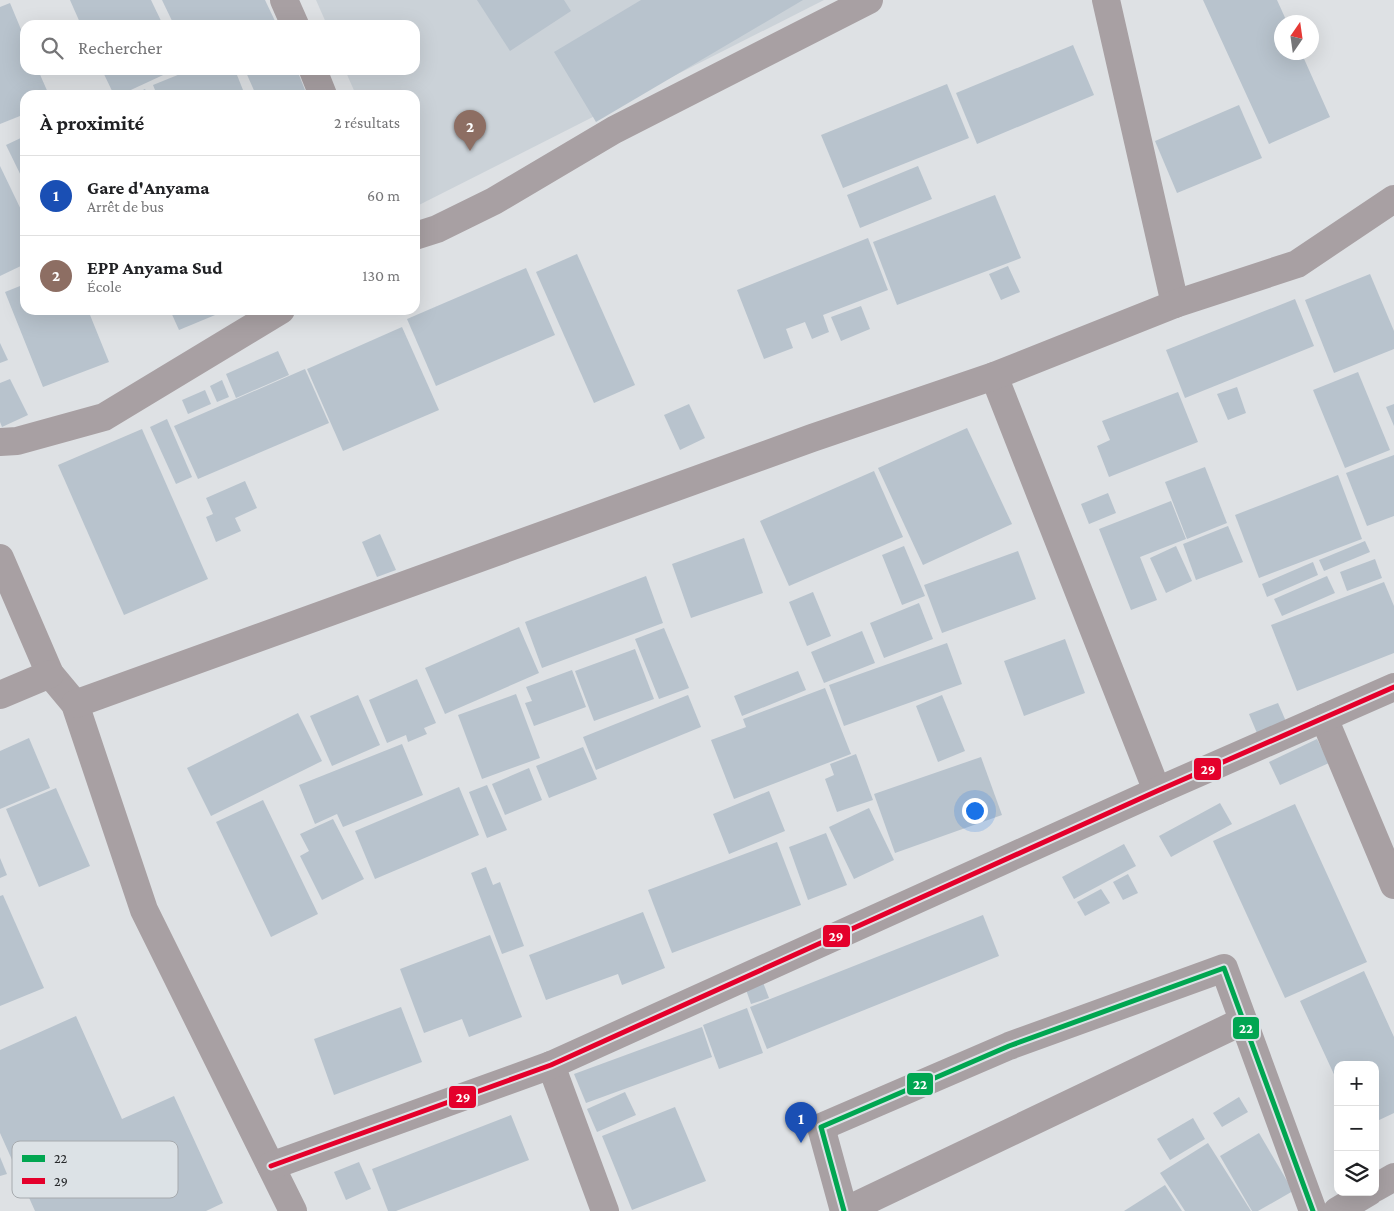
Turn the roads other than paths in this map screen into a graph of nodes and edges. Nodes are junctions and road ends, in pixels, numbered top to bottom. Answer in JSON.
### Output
{"nodes":[{"id":1,"x":284,"y":0,"type":"edge"},
{"id":2,"x":869,"y":0,"type":"edge"},
{"id":3,"x":1106,"y":0,"type":"edge"},
{"id":4,"x":292,"y":20,"type":"edge"},
{"id":5,"x":315,"y":75,"type":"edge"},
{"id":6,"x":321,"y":90,"type":"edge"},
{"id":7,"x":1394,"y":199,"type":"edge"},
{"id":8,"x":420,"y":234,"type":"edge"},
{"id":9,"x":1175,"y":304,"type":"junction"},
{"id":10,"x":273,"y":315,"type":"edge"},
{"id":11,"x":994,"y":376,"type":"junction"},
{"id":12,"x":0,"y":442,"type":"edge"},
{"id":13,"x":0,"y":558,"type":"edge"},
{"id":14,"x":50,"y":674,"type":"junction"},
{"id":15,"x":1394,"y":687,"type":"edge"},
{"id":16,"x":0,"y":695,"type":"edge"},
{"id":17,"x":75,"y":704,"type":"junction"},
{"id":18,"x":1324,"y":718,"type":"junction"},
{"id":19,"x":1157,"y":791,"type":"junction"},
{"id":20,"x":1394,"y":885,"type":"edge"},
{"id":21,"x":1243,"y":1021,"type":"junction"},
{"id":22,"x":550,"y":1065,"type":"junction"},
{"id":23,"x":271,"y":1166,"type":"junction"},
{"id":24,"x":1394,"y":1177,"type":"edge"},
{"id":25,"x":1379,"y":1186,"type":"edge"},
{"id":26,"x":1362,"y":1196,"type":"edge"},
{"id":27,"x":292,"y":1211,"type":"edge"},
{"id":28,"x":605,"y":1211,"type":"edge"},
{"id":29,"x":844,"y":1211,"type":"edge"},
{"id":30,"x":1313,"y":1211,"type":"edge"},
{"id":31,"x":1337,"y":1211,"type":"edge"}],
"edges":[{"from":1,"to":4,"type":"street"},
{"from":2,"to":8,"type":"street"},
{"from":3,"to":9,"type":"street"},
{"from":5,"to":6,"type":"street"},
{"from":7,"to":9,"type":"street"},
{"from":9,"to":11,"type":"street"},
{"from":10,"to":12,"type":"street"},
{"from":11,"to":17,"type":"street"},
{"from":11,"to":19,"type":"street"},
{"from":13,"to":14,"type":"street"},
{"from":14,"to":16,"type":"street"},
{"from":14,"to":17,"type":"street"},
{"from":15,"to":18,"type":"street"},
{"from":17,"to":23,"type":"street"},
{"from":18,"to":19,"type":"street"},
{"from":18,"to":20,"type":"street"},
{"from":19,"to":22,"type":"street"},
{"from":21,"to":29,"type":"street"},
{"from":21,"to":29,"type":"street"},
{"from":21,"to":30,"type":"street"},
{"from":22,"to":23,"type":"street"},
{"from":22,"to":28,"type":"street"},
{"from":23,"to":27,"type":"street"},
{"from":24,"to":25,"type":"main road"},
{"from":26,"to":31,"type":"main road"}]}
